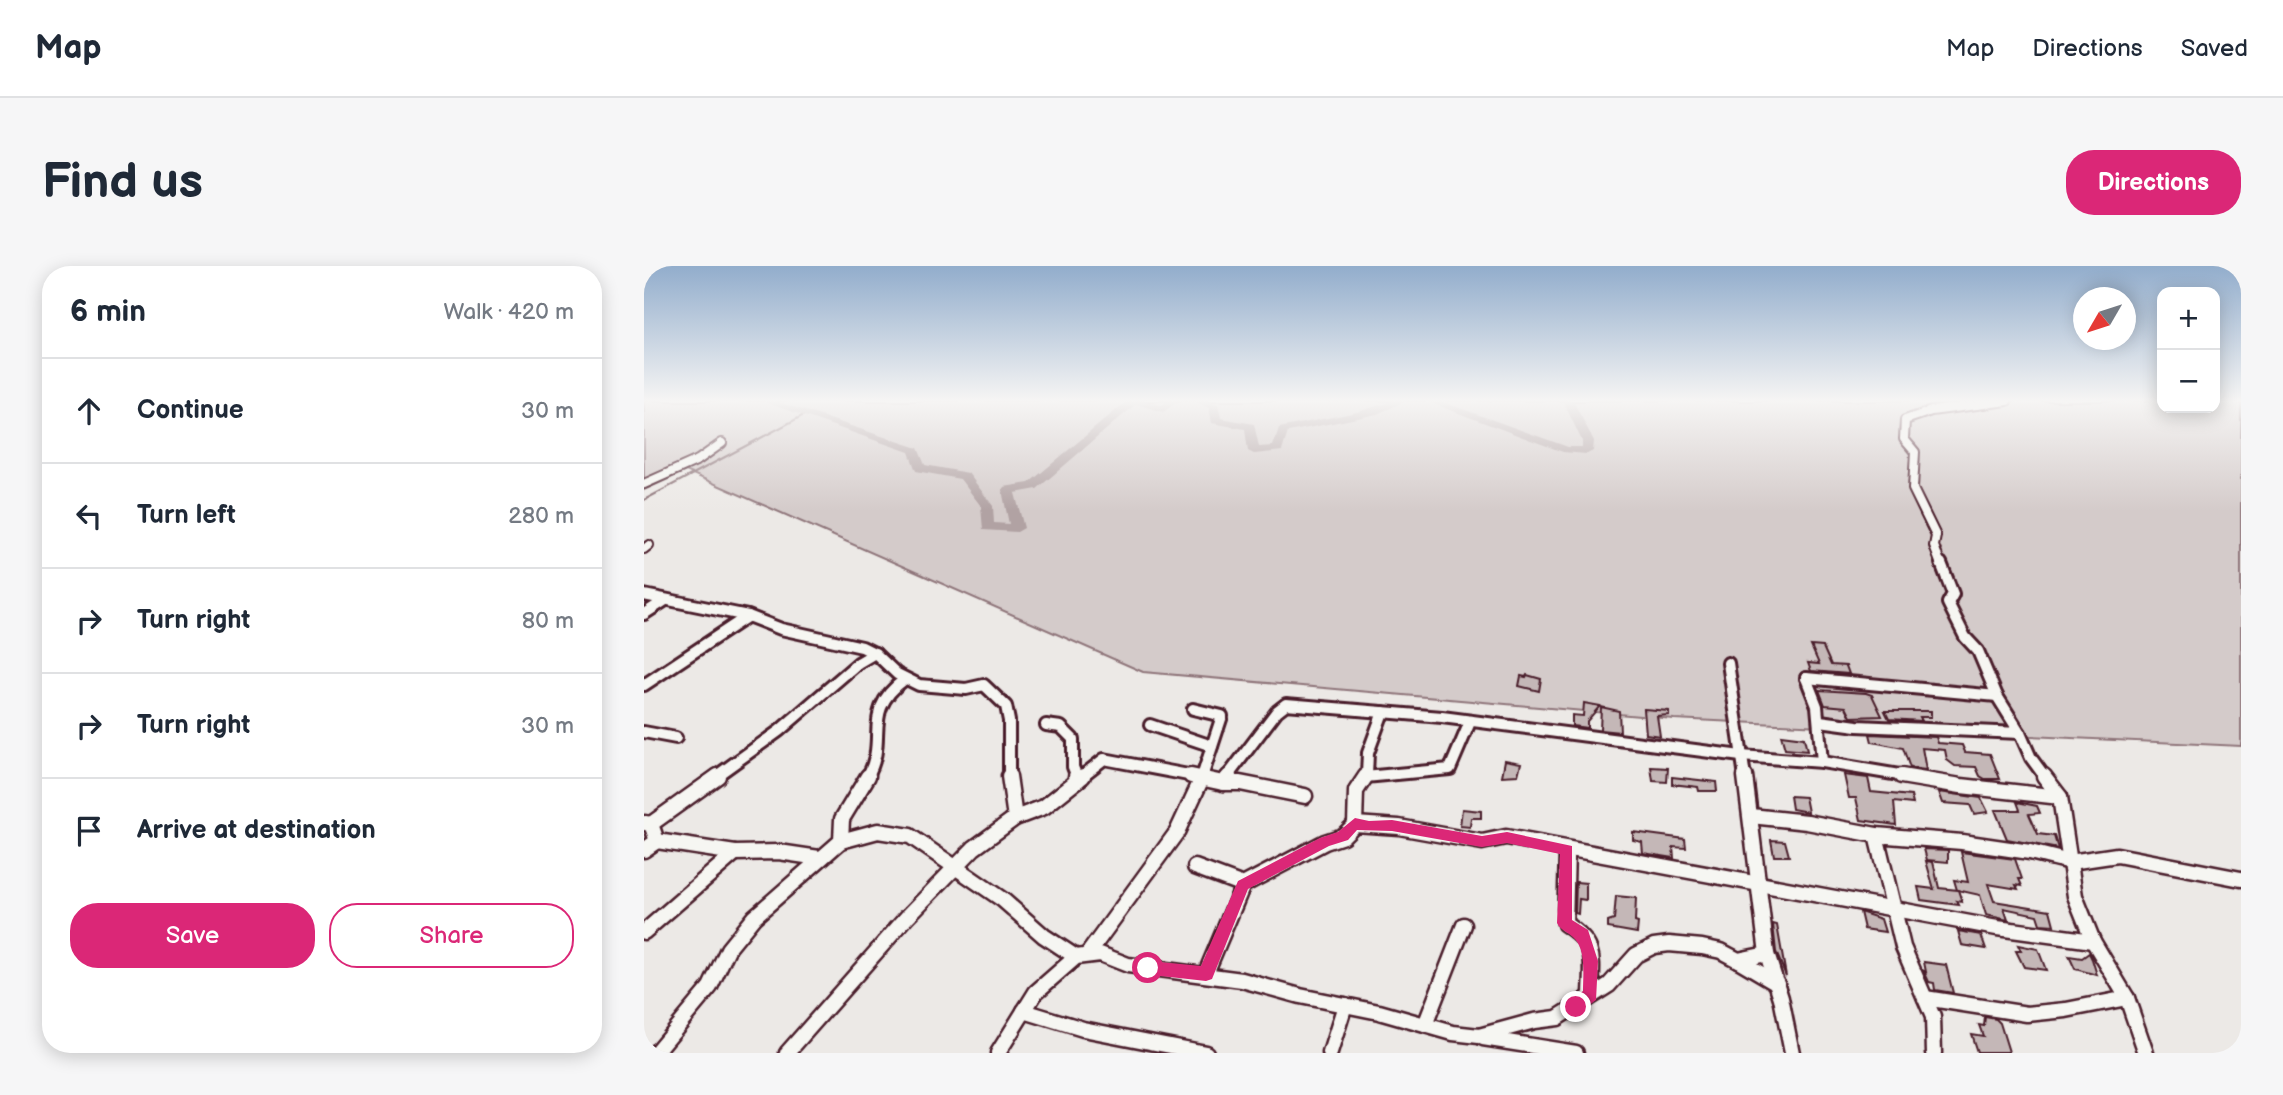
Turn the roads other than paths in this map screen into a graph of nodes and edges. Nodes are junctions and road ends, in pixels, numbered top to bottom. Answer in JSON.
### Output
{"nodes":[{"id":1,"x":1904,"y":438,"type":"edge"},
{"id":2,"x":722,"y":443,"type":"dead end"},
{"id":3,"x":644,"y":484,"type":"edge"},
{"id":4,"x":644,"y":595,"type":"edge"},
{"id":5,"x":664,"y":601,"type":"junction"},
{"id":6,"x":644,"y":614,"type":"edge"},
{"id":7,"x":748,"y":616,"type":"junction"},
{"id":8,"x":875,"y":653,"type":"junction"},
{"id":9,"x":1728,"y":663,"type":"dead end"},
{"id":10,"x":905,"y":678,"type":"junction"},
{"id":11,"x":644,"y":685,"type":"edge"},
{"id":12,"x":1997,"y":696,"type":"junction"},
{"id":13,"x":1193,"y":709,"type":"dead end"},
{"id":14,"x":1383,"y":712,"type":"junction"},
{"id":15,"x":1820,"y":721,"type":"junction"},
{"id":16,"x":1469,"y":722,"type":"junction"},
{"id":17,"x":1046,"y":725,"type":"dead end"},
{"id":18,"x":1150,"y":725,"type":"dead end"},
{"id":19,"x":644,"y":732,"type":"edge"},
{"id":20,"x":2020,"y":733,"type":"junction"},
{"id":21,"x":676,"y":738,"type":"dead end"},
{"id":22,"x":1212,"y":746,"type":"junction"},
{"id":23,"x":1741,"y":756,"type":"junction"},
{"id":24,"x":1822,"y":762,"type":"junction"},
{"id":25,"x":1367,"y":775,"type":"junction"},
{"id":26,"x":1202,"y":778,"type":"junction"},
{"id":27,"x":1078,"y":780,"type":"junction"},
{"id":28,"x":1223,"y":783,"type":"junction"},
{"id":29,"x":1305,"y":796,"type":"dead end"},
{"id":30,"x":2060,"y":797,"type":"junction"},
{"id":31,"x":1751,"y":816,"type":"junction"},
{"id":32,"x":1015,"y":818,"type":"junction"},
{"id":33,"x":648,"y":823,"type":"edge"},
{"id":34,"x":1355,"y":824,"type":"junction"},
{"id":35,"x":1877,"y":835,"type":"junction"},
{"id":36,"x":657,"y":841,"type":"junction"},
{"id":37,"x":841,"y":841,"type":"junction"},
{"id":38,"x":644,"y":850,"type":"edge"},
{"id":39,"x":1567,"y":850,"type":"junction"},
{"id":40,"x":735,"y":853,"type":"junction"},
{"id":41,"x":819,"y":858,"type":"junction"},
{"id":42,"x":2070,"y":862,"type":"junction"},
{"id":43,"x":1195,"y":867,"type":"dead end"},
{"id":44,"x":954,"y":868,"type":"junction"},
{"id":45,"x":2241,"y":879,"type":"edge"},
{"id":46,"x":1757,"y":882,"type":"junction"},
{"id":47,"x":1243,"y":885,"type":"junction"},
{"id":48,"x":1893,"y":906,"type":"junction"},
{"id":49,"x":1464,"y":925,"type":"dead end"},
{"id":50,"x":644,"y":932,"type":"edge"},
{"id":51,"x":2093,"y":941,"type":"junction"},
{"id":52,"x":1767,"y":954,"type":"junction"},
{"id":53,"x":1082,"y":956,"type":"junction"},
{"id":54,"x":1738,"y":960,"type":"junction"},
{"id":55,"x":1206,"y":973,"type":"junction"},
{"id":56,"x":1777,"y":983,"type":"junction"},
{"id":57,"x":1591,"y":995,"type":"junction"},
{"id":58,"x":1925,"y":998,"type":"junction"},
{"id":59,"x":2127,"y":998,"type":"junction"},
{"id":60,"x":1345,"y":1005,"type":"junction"},
{"id":61,"x":1024,"y":1011,"type":"junction"},
{"id":62,"x":1425,"y":1024,"type":"junction"},
{"id":63,"x":1479,"y":1036,"type":"junction"},
{"id":64,"x":655,"y":1053,"type":"edge"},
{"id":65,"x":787,"y":1053,"type":"edge"},
{"id":66,"x":998,"y":1053,"type":"edge"},
{"id":67,"x":1206,"y":1053,"type":"edge"},
{"id":68,"x":1330,"y":1053,"type":"edge"},
{"id":69,"x":1576,"y":1053,"type":"edge"},
{"id":70,"x":1792,"y":1053,"type":"edge"},
{"id":71,"x":1934,"y":1053,"type":"edge"},
{"id":72,"x":2146,"y":1053,"type":"edge"}],
"edges":[{"from":1,"to":12,"type":"street"},
{"from":2,"to":3,"type":"street"},
{"from":4,"to":5,"type":"street"},
{"from":5,"to":6,"type":"street"},
{"from":5,"to":7,"type":"street"},
{"from":7,"to":8,"type":"street"},
{"from":7,"to":11,"type":"street"},
{"from":8,"to":10,"type":"street"},
{"from":8,"to":33,"type":"street"},
{"from":9,"to":23,"type":"street"},
{"from":10,"to":32,"type":"street"},
{"from":10,"to":37,"type":"street"},
{"from":12,"to":15,"type":"street"},
{"from":12,"to":20,"type":"street"},
{"from":13,"to":22,"type":"street"},
{"from":14,"to":16,"type":"street"},
{"from":14,"to":25,"type":"street"},
{"from":14,"to":28,"type":"street"},
{"from":15,"to":20,"type":"street"},
{"from":15,"to":24,"type":"street"},
{"from":16,"to":23,"type":"street"},
{"from":16,"to":25,"type":"street"},
{"from":17,"to":27,"type":"street"},
{"from":18,"to":22,"type":"street"},
{"from":19,"to":21,"type":"street"},
{"from":20,"to":30,"type":"street"},
{"from":22,"to":26,"type":"street"},
{"from":23,"to":24,"type":"street"},
{"from":23,"to":31,"type":"street"},
{"from":24,"to":30,"type":"street"},
{"from":25,"to":34,"type":"street"},
{"from":26,"to":27,"type":"street"},
{"from":26,"to":28,"type":"street"},
{"from":26,"to":53,"type":"street"},
{"from":27,"to":32,"type":"street"},
{"from":28,"to":29,"type":"street"},
{"from":30,"to":42,"type":"street"},
{"from":31,"to":35,"type":"street"},
{"from":31,"to":46,"type":"street"},
{"from":32,"to":44,"type":"street"},
{"from":33,"to":36,"type":"street"},
{"from":34,"to":39,"type":"street"},
{"from":34,"to":47,"type":"street"},
{"from":35,"to":42,"type":"street"},
{"from":35,"to":48,"type":"street"},
{"from":36,"to":38,"type":"street"},
{"from":36,"to":40,"type":"street"},
{"from":37,"to":41,"type":"street"},
{"from":37,"to":44,"type":"street"},
{"from":39,"to":46,"type":"street"},
{"from":39,"to":57,"type":"street"},
{"from":40,"to":41,"type":"street"},
{"from":40,"to":50,"type":"street"},
{"from":41,"to":64,"type":"street"},
{"from":42,"to":45,"type":"street"},
{"from":42,"to":51,"type":"street"},
{"from":43,"to":47,"type":"street"},
{"from":44,"to":53,"type":"street"},
{"from":44,"to":65,"type":"street"},
{"from":46,"to":48,"type":"street"},
{"from":46,"to":52,"type":"street"},
{"from":47,"to":55,"type":"street"},
{"from":48,"to":51,"type":"street"},
{"from":48,"to":58,"type":"street"},
{"from":49,"to":62,"type":"street"},
{"from":51,"to":59,"type":"street"},
{"from":52,"to":54,"type":"street"},
{"from":52,"to":56,"type":"street"},
{"from":53,"to":55,"type":"street"},
{"from":53,"to":61,"type":"street"},
{"from":54,"to":56,"type":"street"},
{"from":54,"to":57,"type":"street"},
{"from":55,"to":60,"type":"street"},
{"from":56,"to":70,"type":"street"},
{"from":57,"to":63,"type":"street"},
{"from":58,"to":59,"type":"street"},
{"from":58,"to":71,"type":"street"},
{"from":59,"to":72,"type":"street"},
{"from":60,"to":62,"type":"street"},
{"from":60,"to":68,"type":"street"},
{"from":61,"to":66,"type":"street"},
{"from":61,"to":67,"type":"street"},
{"from":62,"to":63,"type":"street"},
{"from":63,"to":69,"type":"street"}]}
